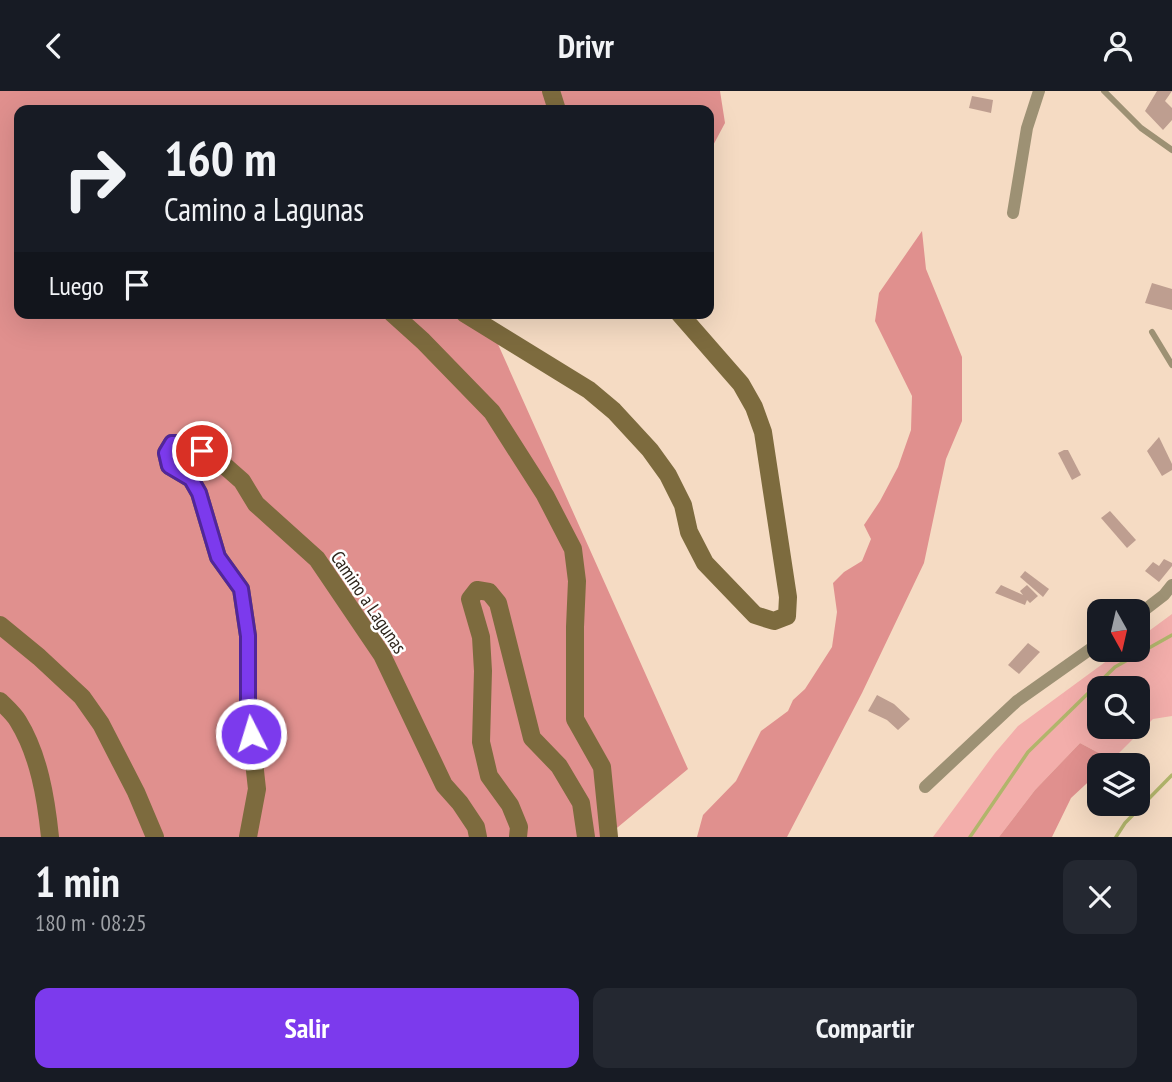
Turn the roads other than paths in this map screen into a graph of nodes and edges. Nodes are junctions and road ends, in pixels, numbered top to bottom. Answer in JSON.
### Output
{"nodes":[{"id":1,"x":1039,"y":91,"type":"edge"},
{"id":2,"x":1104,"y":91,"type":"edge"},
{"id":3,"x":1172,"y":150,"type":"edge"},
{"id":4,"x":1013,"y":213,"type":"dead end"},
{"id":5,"x":399,"y":319,"type":"edge"},
{"id":6,"x":474,"y":319,"type":"edge"},
{"id":7,"x":684,"y":319,"type":"edge"},
{"id":8,"x":1152,"y":332,"type":"dead end"},
{"id":9,"x":1172,"y":365,"type":"edge"},
{"id":10,"x":1172,"y":585,"type":"edge"},
{"id":11,"x":1150,"y":606,"type":"edge"},
{"id":12,"x":0,"y":625,"type":"edge"},
{"id":13,"x":1087,"y":651,"type":"edge"},
{"id":14,"x":0,"y":701,"type":"edge"},
{"id":15,"x":925,"y":787,"type":"dead end"},
{"id":16,"x":50,"y":837,"type":"edge"},
{"id":17,"x":155,"y":837,"type":"edge"},
{"id":18,"x":248,"y":837,"type":"edge"},
{"id":19,"x":478,"y":837,"type":"edge"},
{"id":20,"x":518,"y":837,"type":"edge"},
{"id":21,"x":586,"y":837,"type":"edge"},
{"id":22,"x":609,"y":837,"type":"edge"}],
"edges":[{"from":1,"to":4,"type":"street"},
{"from":2,"to":3,"type":"lane"},
{"from":5,"to":22,"type":"street"},
{"from":6,"to":7,"type":"street"},
{"from":8,"to":9,"type":"lane"},
{"from":10,"to":11,"type":"street"},
{"from":12,"to":17,"type":"street"},
{"from":13,"to":15,"type":"street"},
{"from":14,"to":16,"type":"street"},
{"from":18,"to":19,"type":"street","name":"Camino a Lagunas"},
{"from":20,"to":21,"type":"street"}]}
